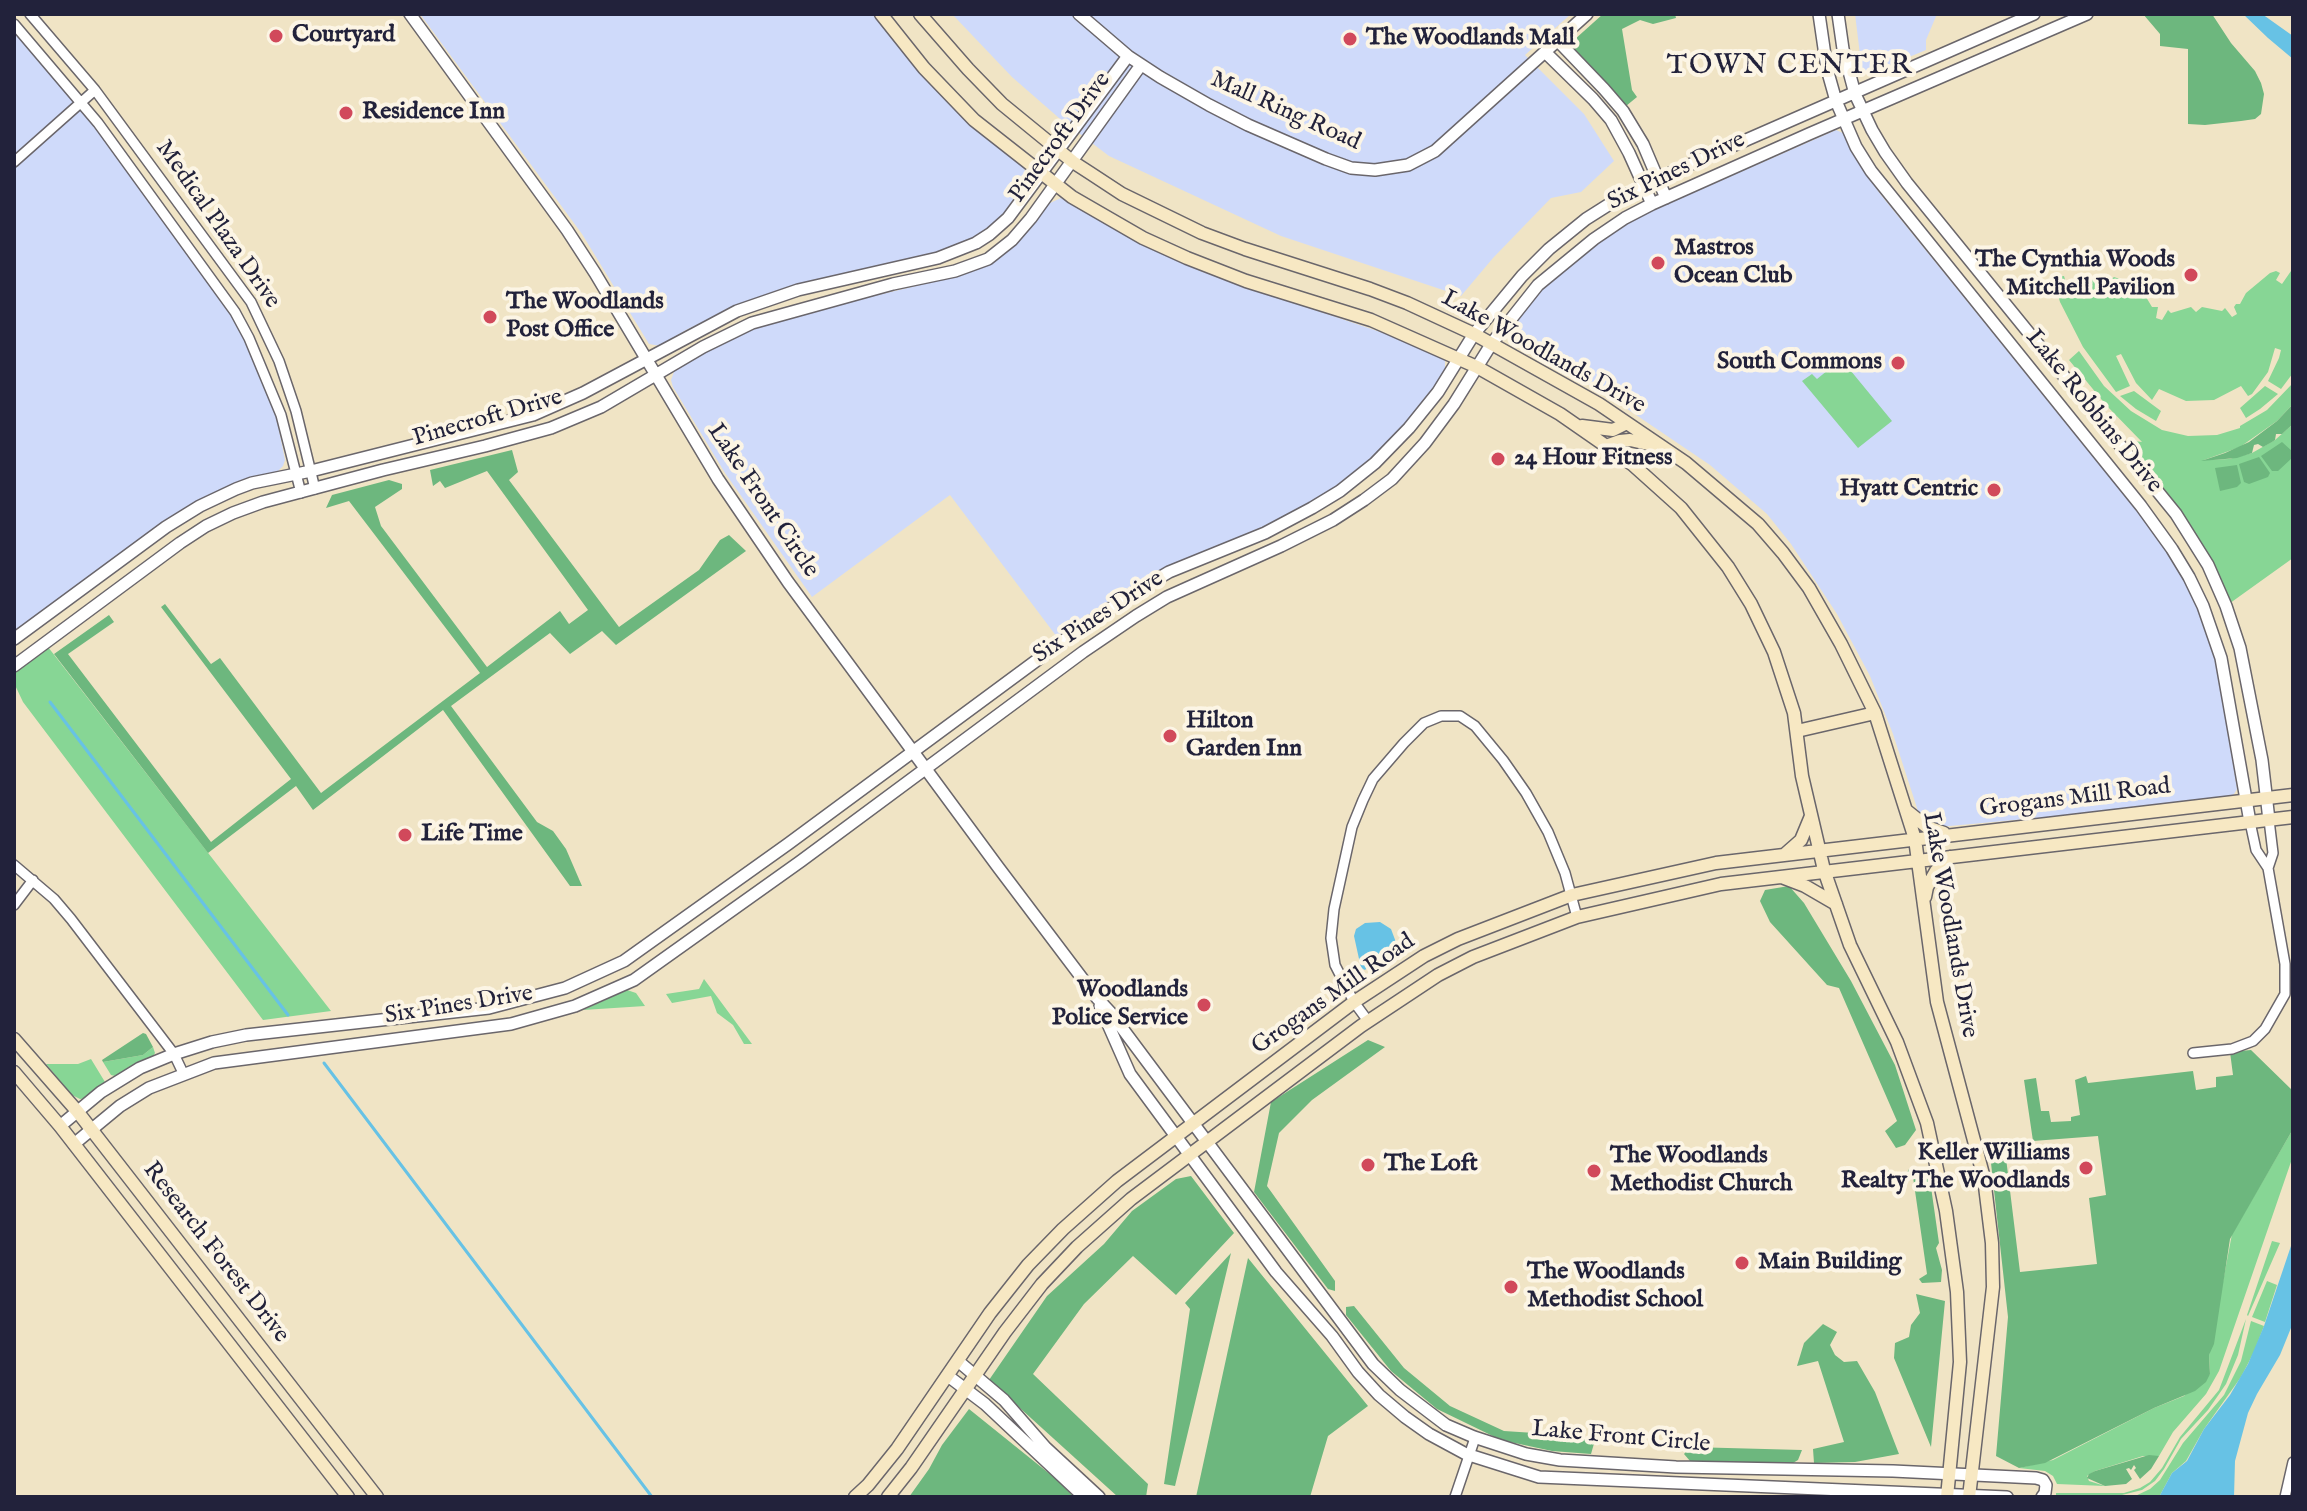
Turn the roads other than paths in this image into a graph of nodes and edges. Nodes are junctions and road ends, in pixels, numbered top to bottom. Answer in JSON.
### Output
{"nodes":[{"id":1,"x":30,"y":14,"type":"edge"},
{"id":2,"x":410,"y":14,"type":"edge"},
{"id":3,"x":881,"y":14,"type":"edge"},
{"id":4,"x":920,"y":14,"type":"edge"},
{"id":5,"x":1079,"y":14,"type":"edge"},
{"id":6,"x":1587,"y":14,"type":"edge"},
{"id":7,"x":1819,"y":14,"type":"edge"},
{"id":8,"x":1838,"y":14,"type":"edge"},
{"id":9,"x":2034,"y":14,"type":"edge"},
{"id":10,"x":2087,"y":14,"type":"edge"},
{"id":11,"x":2019,"y":21,"type":"junction"},
{"id":12,"x":14,"y":24,"type":"edge"},
{"id":13,"x":2028,"y":40,"type":"junction"},
{"id":14,"x":1558,"y":41,"type":"junction"},
{"id":15,"x":1546,"y":53,"type":"junction"},
{"id":16,"x":1128,"y":56,"type":"junction"},
{"id":17,"x":1141,"y":65,"type":"junction"},
{"id":18,"x":95,"y":90,"type":"junction"},
{"id":19,"x":1855,"y":94,"type":"junction"},
{"id":20,"x":1836,"y":101,"type":"junction"},
{"id":21,"x":81,"y":102,"type":"junction"},
{"id":22,"x":1863,"y":112,"type":"junction"},
{"id":23,"x":1844,"y":120,"type":"junction"},
{"id":24,"x":1058,"y":149,"type":"junction"},
{"id":25,"x":14,"y":162,"type":"edge"},
{"id":26,"x":1073,"y":162,"type":"junction"},
{"id":27,"x":1041,"y":174,"type":"junction"},
{"id":28,"x":1657,"y":179,"type":"junction"},
{"id":29,"x":1056,"y":185,"type":"junction"},
{"id":30,"x":1643,"y":186,"type":"junction"},
{"id":31,"x":1666,"y":198,"type":"junction"},
{"id":32,"x":1652,"y":204,"type":"junction"},
{"id":33,"x":1474,"y":334,"type":"junction"},
{"id":34,"x":1492,"y":343,"type":"junction"},
{"id":35,"x":1459,"y":358,"type":"junction"},
{"id":36,"x":647,"y":360,"type":"junction"},
{"id":37,"x":1477,"y":367,"type":"junction"},
{"id":38,"x":656,"y":375,"type":"junction"},
{"id":39,"x":1627,"y":423,"type":"junction"},
{"id":40,"x":1575,"y":425,"type":"junction"},
{"id":41,"x":1606,"y":446,"type":"junction"},
{"id":42,"x":1660,"y":446,"type":"junction"},
{"id":43,"x":311,"y":471,"type":"junction"},
{"id":44,"x":296,"y":474,"type":"junction"},
{"id":45,"x":315,"y":489,"type":"junction"},
{"id":46,"x":1340,"y":491,"type":"junction"},
{"id":47,"x":301,"y":493,"type":"junction"},
{"id":48,"x":1352,"y":509,"type":"junction"},
{"id":49,"x":1195,"y":562,"type":"junction"},
{"id":50,"x":2208,"y":565,"type":"junction"},
{"id":51,"x":2189,"y":577,"type":"junction"},
{"id":52,"x":1204,"y":580,"type":"junction"},
{"id":53,"x":1071,"y":635,"type":"junction"},
{"id":54,"x":14,"y":639,"type":"edge"},
{"id":55,"x":1083,"y":652,"type":"junction"},
{"id":56,"x":14,"y":666,"type":"edge"},
{"id":57,"x":2244,"y":667,"type":"junction"},
{"id":58,"x":2224,"y":671,"type":"junction"},
{"id":59,"x":1866,"y":695,"type":"junction"},
{"id":60,"x":1875,"y":713,"type":"junction"},
{"id":61,"x":1853,"y":717,"type":"junction"},
{"id":62,"x":1797,"y":731,"type":"junction"},
{"id":63,"x":914,"y":751,"type":"junction"},
{"id":64,"x":926,"y":768,"type":"junction"},
{"id":65,"x":2293,"y":795,"type":"edge"},
{"id":66,"x":2266,"y":798,"type":"junction"},
{"id":67,"x":2246,"y":801,"type":"junction"},
{"id":68,"x":1907,"y":811,"type":"junction"},
{"id":69,"x":1811,"y":816,"type":"junction"},
{"id":70,"x":2293,"y":817,"type":"edge"},
{"id":71,"x":2269,"y":820,"type":"junction"},
{"id":72,"x":2250,"y":822,"type":"junction"},
{"id":73,"x":1955,"y":834,"type":"junction"},
{"id":74,"x":1915,"y":839,"type":"junction"},
{"id":75,"x":1818,"y":850,"type":"junction"},
{"id":76,"x":1784,"y":855,"type":"junction"},
{"id":77,"x":1950,"y":857,"type":"junction"},
{"id":78,"x":1918,"y":861,"type":"junction"},
{"id":79,"x":14,"y":865,"type":"edge"},
{"id":80,"x":2268,"y":868,"type":"junction"},
{"id":81,"x":1824,"y":870,"type":"junction"},
{"id":82,"x":1781,"y":877,"type":"junction"},
{"id":83,"x":33,"y":880,"type":"junction"},
{"id":84,"x":1572,"y":895,"type":"junction"},
{"id":85,"x":1836,"y":904,"type":"junction"},
{"id":86,"x":1923,"y":904,"type":"junction"},
{"id":87,"x":14,"y":905,"type":"edge"},
{"id":88,"x":1577,"y":917,"type":"junction"},
{"id":89,"x":1097,"y":998,"type":"junction"},
{"id":90,"x":1354,"y":1002,"type":"junction"},
{"id":91,"x":489,"y":1008,"type":"junction"},
{"id":92,"x":1368,"y":1021,"type":"junction"},
{"id":93,"x":354,"y":1023,"type":"junction"},
{"id":94,"x":493,"y":1027,"type":"junction"},
{"id":95,"x":14,"y":1039,"type":"edge"},
{"id":96,"x":355,"y":1044,"type":"junction"},
{"id":97,"x":2193,"y":1053,"type":"dead end"},
{"id":98,"x":174,"y":1054,"type":"junction"},
{"id":99,"x":14,"y":1072,"type":"edge"},
{"id":100,"x":184,"y":1075,"type":"junction"},
{"id":101,"x":77,"y":1111,"type":"junction"},
{"id":102,"x":1194,"y":1124,"type":"junction"},
{"id":103,"x":60,"y":1126,"type":"junction"},
{"id":104,"x":91,"y":1130,"type":"junction"},
{"id":105,"x":1176,"y":1136,"type":"junction"},
{"id":106,"x":1208,"y":1142,"type":"junction"},
{"id":107,"x":74,"y":1144,"type":"junction"},
{"id":108,"x":1191,"y":1155,"type":"junction"},
{"id":109,"x":1073,"y":1220,"type":"junction"},
{"id":110,"x":1088,"y":1238,"type":"junction"},
{"id":111,"x":193,"y":1295,"type":"junction"},
{"id":112,"x":224,"y":1300,"type":"junction"},
{"id":113,"x":958,"y":1361,"type":"junction"},
{"id":114,"x":976,"y":1374,"type":"junction"},
{"id":115,"x":948,"y":1376,"type":"junction"},
{"id":116,"x":966,"y":1390,"type":"junction"},
{"id":117,"x":1475,"y":1438,"type":"junction"},
{"id":118,"x":1468,"y":1455,"type":"junction"},
{"id":119,"x":2293,"y":1462,"type":"edge"},
{"id":120,"x":355,"y":1470,"type":"junction"},
{"id":121,"x":329,"y":1472,"type":"junction"},
{"id":122,"x":1949,"y":1473,"type":"junction"},
{"id":123,"x":1973,"y":1473,"type":"junction"},
{"id":124,"x":2014,"y":1476,"type":"junction"},
{"id":125,"x":1947,"y":1496,"type":"edge"},
{"id":126,"x":1970,"y":1496,"type":"edge"},
{"id":127,"x":348,"y":1497,"type":"edge"},
{"id":128,"x":377,"y":1497,"type":"edge"},
{"id":129,"x":855,"y":1497,"type":"edge"},
{"id":130,"x":888,"y":1497,"type":"edge"},
{"id":131,"x":1084,"y":1497,"type":"edge"},
{"id":132,"x":1099,"y":1497,"type":"edge"},
{"id":133,"x":1455,"y":1497,"type":"edge"},
{"id":134,"x":2010,"y":1497,"type":"edge"},
{"id":135,"x":2042,"y":1497,"type":"edge"},
{"id":136,"x":2285,"y":1497,"type":"edge"}],
"edges":[{"from":1,"to":18,"type":"street","name":"Medical Plaza Drive"},
{"from":2,"to":36,"type":"street","name":"Lake Front Circle"},
{"from":3,"to":27,"type":"main road","name":"Lake Woodlands Drive"},
{"from":4,"to":24,"type":"main road","name":"Lake Woodlands Drive"},
{"from":5,"to":16,"type":"street","name":"Mall Ring Road"},
{"from":6,"to":14,"type":"street","name":"Mall Ring Road"},
{"from":7,"to":20,"type":"street","name":"Lake Robbins Drive"},
{"from":8,"to":19,"type":"street","name":"Lake Robbins Drive"},
{"from":9,"to":11,"type":"street","name":"Six Pines Drive"},
{"from":10,"to":13,"type":"street","name":"Six Pines Drive"},
{"from":11,"to":13,"type":"street"},
{"from":11,"to":19,"type":"street","name":"Six Pines Drive"},
{"from":12,"to":21,"type":"street","name":"Medical Plaza Drive"},
{"from":13,"to":22,"type":"street","name":"Six Pines Drive"},
{"from":14,"to":15,"type":"street","name":"Mall Ring Road"},
{"from":14,"to":28,"type":"street"},
{"from":15,"to":17,"type":"street","name":"Mall Ring Road"},
{"from":15,"to":30,"type":"street"},
{"from":16,"to":17,"type":"street","name":"Mall Ring Road"},
{"from":16,"to":24,"type":"street","name":"Pinecroft Drive"},
{"from":17,"to":26,"type":"street","name":"Pinecroft Drive"},
{"from":18,"to":21,"type":"street"},
{"from":18,"to":43,"type":"street","name":"Medical Plaza Drive"},
{"from":19,"to":20,"type":"street","name":"Six Pines Drive"},
{"from":19,"to":22,"type":"street","name":"Lake Robbins Drive"},
{"from":20,"to":23,"type":"street","name":"Lake Robbins Drive"},
{"from":20,"to":28,"type":"street","name":"Six Pines Drive"},
{"from":21,"to":25,"type":"street"},
{"from":21,"to":44,"type":"street","name":"Medical Plaza Drive"},
{"from":22,"to":23,"type":"street","name":"Six Pines Drive"},
{"from":22,"to":50,"type":"street","name":"Lake Robbins Drive"},
{"from":23,"to":31,"type":"street","name":"Six Pines Drive"},
{"from":23,"to":51,"type":"street","name":"Lake Robbins Drive"},
{"from":24,"to":26,"type":"main road","name":"Lake Woodlands Drive"},
{"from":24,"to":27,"type":"street","name":"Pinecroft Drive"},
{"from":26,"to":29,"type":"street","name":"Pinecroft Drive"},
{"from":26,"to":33,"type":"main road","name":"Lake Woodlands Drive"},
{"from":27,"to":29,"type":"main road","name":"Lake Woodlands Drive"},
{"from":27,"to":36,"type":"street","name":"Pinecroft Drive"},
{"from":28,"to":30,"type":"street","name":"Six Pines Drive"},
{"from":28,"to":31,"type":"street"},
{"from":29,"to":35,"type":"main road","name":"Lake Woodlands Drive"},
{"from":29,"to":38,"type":"street","name":"Pinecroft Drive"},
{"from":30,"to":32,"type":"street"},
{"from":30,"to":33,"type":"street","name":"Six Pines Drive"},
{"from":31,"to":32,"type":"street","name":"Six Pines Drive"},
{"from":32,"to":34,"type":"street","name":"Six Pines Drive"},
{"from":33,"to":34,"type":"main road","name":"Lake Woodlands Drive"},
{"from":33,"to":35,"type":"street","name":"Six Pines Drive"},
{"from":34,"to":37,"type":"street","name":"Six Pines Drive"},
{"from":34,"to":39,"type":"main road","name":"Lake Woodlands Drive"},
{"from":35,"to":37,"type":"main road","name":"Lake Woodlands Drive"},
{"from":35,"to":46,"type":"street","name":"Six Pines Drive"},
{"from":36,"to":38,"type":"street","name":"Lake Front Circle"},
{"from":36,"to":43,"type":"street","name":"Pinecroft Drive"},
{"from":37,"to":40,"type":"main road","name":"Lake Woodlands Drive"},
{"from":37,"to":48,"type":"street","name":"Six Pines Drive"},
{"from":38,"to":45,"type":"street","name":"Pinecroft Drive"},
{"from":38,"to":63,"type":"street","name":"Lake Front Circle"},
{"from":39,"to":40,"type":"main road"},
{"from":39,"to":42,"type":"main road","name":"Lake Woodlands Drive"},
{"from":40,"to":41,"type":"main road","name":"Lake Woodlands Drive"},
{"from":41,"to":42,"type":"main road"},
{"from":41,"to":62,"type":"main road","name":"Lake Woodlands Drive"},
{"from":42,"to":59,"type":"main road","name":"Lake Woodlands Drive"},
{"from":43,"to":44,"type":"street","name":"Pinecroft Drive"},
{"from":43,"to":45,"type":"street","name":"Medical Plaza Drive"},
{"from":44,"to":47,"type":"street","name":"Medical Plaza Drive"},
{"from":44,"to":54,"type":"street","name":"Pinecroft Drive"},
{"from":45,"to":47,"type":"street","name":"Pinecroft Drive"},
{"from":46,"to":48,"type":"street"},
{"from":46,"to":49,"type":"street","name":"Six Pines Drive"},
{"from":47,"to":56,"type":"street","name":"Pinecroft Drive"},
{"from":48,"to":52,"type":"street","name":"Six Pines Drive"},
{"from":49,"to":52,"type":"street"},
{"from":49,"to":53,"type":"street","name":"Six Pines Drive"},
{"from":50,"to":51,"type":"street"},
{"from":50,"to":57,"type":"street","name":"Lake Robbins Drive"},
{"from":51,"to":58,"type":"street","name":"Lake Robbins Drive"},
{"from":52,"to":55,"type":"street","name":"Six Pines Drive"},
{"from":53,"to":55,"type":"street"},
{"from":53,"to":63,"type":"street","name":"Six Pines Drive"},
{"from":55,"to":64,"type":"street","name":"Six Pines Drive"},
{"from":57,"to":58,"type":"street"},
{"from":57,"to":66,"type":"street","name":"Lake Robbins Drive"},
{"from":58,"to":67,"type":"street","name":"Lake Robbins Drive"},
{"from":59,"to":60,"type":"main road","name":"Lake Woodlands Drive"},
{"from":59,"to":61,"type":"main road"},
{"from":60,"to":61,"type":"main road"},
{"from":60,"to":68,"type":"main road","name":"Lake Woodlands Drive"},
{"from":61,"to":62,"type":"main road"},
{"from":62,"to":69,"type":"main road","name":"Lake Woodlands Drive"},
{"from":63,"to":64,"type":"street","name":"Lake Front Circle"},
{"from":63,"to":91,"type":"street","name":"Six Pines Drive"},
{"from":64,"to":89,"type":"street","name":"Lake Front Circle"},
{"from":64,"to":94,"type":"street","name":"Six Pines Drive"},
{"from":65,"to":66,"type":"main road","name":"Grogans Mill Road"},
{"from":66,"to":67,"type":"main road","name":"Grogans Mill Road"},
{"from":66,"to":71,"type":"street","name":"Lake Robbins Drive"},
{"from":67,"to":72,"type":"street","name":"Lake Robbins Drive"},
{"from":67,"to":73,"type":"main road","name":"Grogans Mill Road"},
{"from":68,"to":73,"type":"main road"},
{"from":68,"to":74,"type":"main road","name":"Lake Woodlands Drive"},
{"from":69,"to":75,"type":"main road","name":"Lake Woodlands Drive"},
{"from":69,"to":76,"type":"main road"},
{"from":70,"to":71,"type":"main road","name":"Grogans Mill Road"},
{"from":71,"to":72,"type":"main road","name":"Grogans Mill Road"},
{"from":71,"to":80,"type":"street","name":"Lake Robbins Drive"},
{"from":72,"to":77,"type":"main road","name":"Grogans Mill Road"},
{"from":72,"to":80,"type":"street","name":"Lake Robbins Drive"},
{"from":73,"to":74,"type":"main road","name":"Grogans Mill Road"},
{"from":74,"to":75,"type":"main road","name":"Grogans Mill Road"},
{"from":74,"to":78,"type":"main road","name":"Lake Woodlands Drive"},
{"from":75,"to":76,"type":"main road","name":"Grogans Mill Road"},
{"from":75,"to":81,"type":"main road","name":"Lake Woodlands Drive"},
{"from":76,"to":84,"type":"main road","name":"Grogans Mill Road"},
{"from":77,"to":78,"type":"main road","name":"Grogans Mill Road"},
{"from":77,"to":86,"type":"main road"},
{"from":78,"to":81,"type":"main road","name":"Grogans Mill Road"},
{"from":78,"to":86,"type":"main road","name":"Lake Woodlands Drive"},
{"from":79,"to":83,"type":"street"},
{"from":80,"to":97,"type":"street","name":"Lake Robbins Drive"},
{"from":81,"to":82,"type":"main road","name":"Grogans Mill Road"},
{"from":81,"to":85,"type":"main road","name":"Lake Woodlands Drive"},
{"from":82,"to":85,"type":"main road"},
{"from":82,"to":88,"type":"main road","name":"Grogans Mill Road"},
{"from":83,"to":87,"type":"street"},
{"from":83,"to":98,"type":"street"},
{"from":84,"to":88,"type":"street"},
{"from":84,"to":90,"type":"main road","name":"Grogans Mill Road"},
{"from":84,"to":90,"type":"street"},
{"from":85,"to":122,"type":"main road","name":"Lake Woodlands Drive"},
{"from":86,"to":123,"type":"main road","name":"Lake Woodlands Drive"},
{"from":88,"to":92,"type":"main road","name":"Grogans Mill Road"},
{"from":89,"to":102,"type":"street","name":"Lake Front Circle"},
{"from":89,"to":105,"type":"street","name":"Lake Front Circle"},
{"from":90,"to":92,"type":"street"},
{"from":90,"to":102,"type":"main road","name":"Grogans Mill Road"},
{"from":91,"to":93,"type":"street","name":"Six Pines Drive"},
{"from":91,"to":94,"type":"street"},
{"from":92,"to":106,"type":"main road","name":"Grogans Mill Road"},
{"from":93,"to":96,"type":"street"},
{"from":93,"to":98,"type":"street","name":"Six Pines Drive"},
{"from":94,"to":96,"type":"street","name":"Six Pines Drive"},
{"from":95,"to":101,"type":"main road","name":"Research Forest Drive"},
{"from":96,"to":100,"type":"street","name":"Six Pines Drive"},
{"from":98,"to":100,"type":"street"},
{"from":98,"to":101,"type":"street","name":"Six Pines Drive"},
{"from":99,"to":103,"type":"main road","name":"Research Forest Drive"},
{"from":100,"to":104,"type":"street","name":"Six Pines Drive"},
{"from":101,"to":103,"type":"street","name":"Six Pines Drive"},
{"from":101,"to":104,"type":"main road","name":"Research Forest Drive"},
{"from":102,"to":105,"type":"main road","name":"Grogans Mill Road"},
{"from":102,"to":106,"type":"street","name":"Lake Front Circle"},
{"from":103,"to":107,"type":"main road","name":"Research Forest Drive"},
{"from":104,"to":107,"type":"street","name":"Six Pines Drive"},
{"from":104,"to":112,"type":"main road","name":"Research Forest Drive"},
{"from":105,"to":108,"type":"street","name":"Lake Front Circle"},
{"from":105,"to":109,"type":"main road","name":"Grogans Mill Road"},
{"from":106,"to":108,"type":"main road","name":"Grogans Mill Road"},
{"from":106,"to":117,"type":"street","name":"Lake Front Circle"},
{"from":107,"to":111,"type":"main road","name":"Research Forest Drive"},
{"from":108,"to":110,"type":"main road","name":"Grogans Mill Road"},
{"from":108,"to":118,"type":"street","name":"Lake Front Circle"},
{"from":109,"to":110,"type":"main road"},
{"from":109,"to":113,"type":"main road","name":"Grogans Mill Road"},
{"from":110,"to":114,"type":"main road","name":"Grogans Mill Road"},
{"from":111,"to":112,"type":"main road"},
{"from":111,"to":121,"type":"main road","name":"Research Forest Drive"},
{"from":112,"to":120,"type":"main road","name":"Research Forest Drive"},
{"from":113,"to":114,"type":"street"},
{"from":113,"to":115,"type":"main road","name":"Grogans Mill Road"},
{"from":114,"to":116,"type":"main road","name":"Grogans Mill Road"},
{"from":114,"to":132,"type":"street"},
{"from":115,"to":116,"type":"street"},
{"from":115,"to":129,"type":"main road","name":"Grogans Mill Road"},
{"from":116,"to":130,"type":"main road","name":"Grogans Mill Road"},
{"from":116,"to":131,"type":"street"},
{"from":117,"to":118,"type":"street"},
{"from":117,"to":122,"type":"street","name":"Lake Front Circle"},
{"from":118,"to":125,"type":"street","name":"Lake Front Circle"},
{"from":118,"to":133,"type":"street"},
{"from":119,"to":136,"type":"street"},
{"from":120,"to":121,"type":"main road"},
{"from":120,"to":128,"type":"main road","name":"Research Forest Drive"},
{"from":121,"to":127,"type":"main road","name":"Research Forest Drive"},
{"from":122,"to":123,"type":"street","name":"Lake Front Circle"},
{"from":122,"to":125,"type":"main road","name":"Lake Woodlands Drive"},
{"from":123,"to":124,"type":"street","name":"Lake Front Circle"},
{"from":123,"to":126,"type":"main road","name":"Lake Woodlands Drive"},
{"from":124,"to":134,"type":"street"},
{"from":124,"to":135,"type":"street","name":"Lake Front Circle"},
{"from":125,"to":126,"type":"street","name":"Lake Front Circle"},
{"from":126,"to":134,"type":"street","name":"Lake Front Circle"}]}
